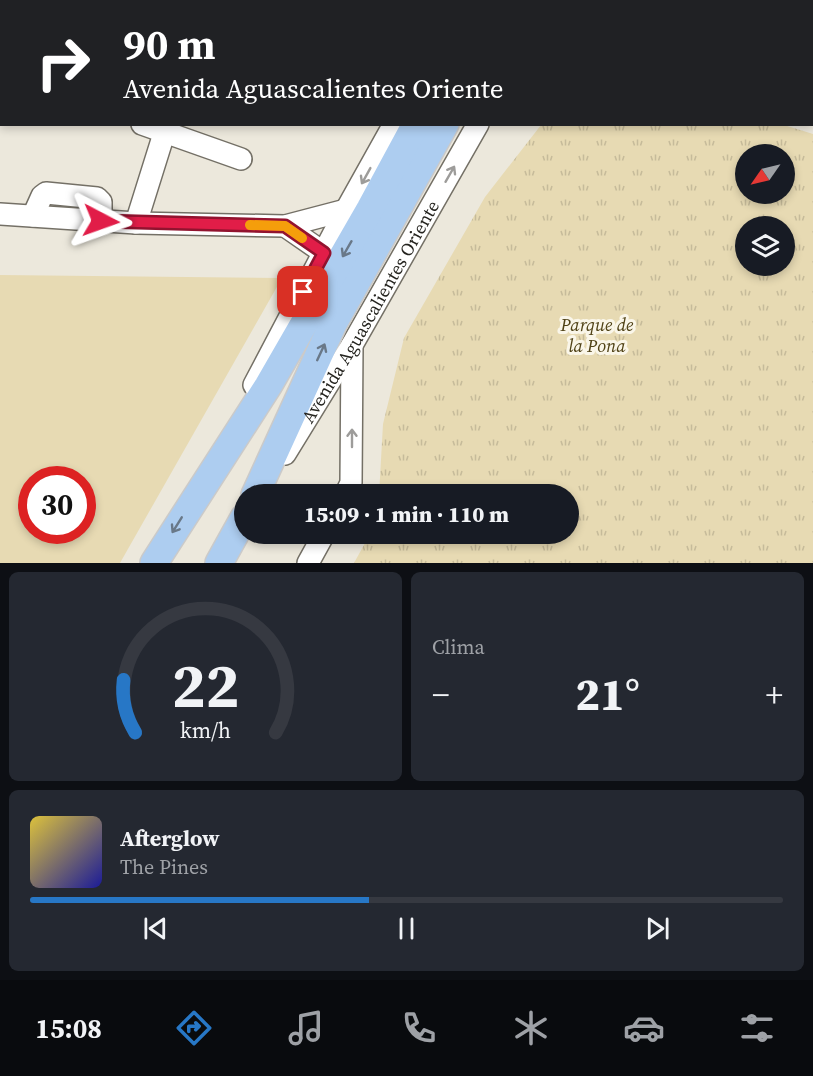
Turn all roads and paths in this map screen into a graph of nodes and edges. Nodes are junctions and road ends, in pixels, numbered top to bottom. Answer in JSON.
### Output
{"nodes":[{"id":1,"x":393,"y":126,"type":"edge"},
{"id":2,"x":415,"y":126,"type":"edge"},
{"id":3,"x":444,"y":126,"type":"edge"},
{"id":4,"x":477,"y":126,"type":"edge"},
{"id":5,"x":165,"y":129,"type":"edge"},
{"id":6,"x":241,"y":159,"type":"dead end"},
{"id":7,"x":346,"y":210,"type":"junction"},
{"id":8,"x":0,"y":214,"type":"edge"},
{"id":9,"x":136,"y":223,"type":"junction"},
{"id":10,"x":285,"y":226,"type":"junction"},
{"id":11,"x":324,"y":253,"type":"junction"},
{"id":12,"x":352,"y":345,"type":"junction"},
{"id":13,"x":262,"y":484,"type":"edge"},
{"id":14,"x":264,"y":484,"type":"edge"},
{"id":15,"x":350,"y":484,"type":"edge"},
{"id":16,"x":201,"y":487,"type":"junction"},
{"id":17,"x":234,"y":536,"type":"edge"},
{"id":18,"x":318,"y":544,"type":"edge"},
{"id":19,"x":154,"y":563,"type":"edge"},
{"id":20,"x":219,"y":563,"type":"edge"},
{"id":21,"x":308,"y":563,"type":"edge"}],
"edges":[{"from":1,"to":7,"type":"street","one_way":true},
{"from":2,"to":16,"type":"main road","one_way":true},
{"from":13,"to":3,"type":"main road","name":"Avenida Aguascalientes Oriente","one_way":true},
{"from":12,"to":4,"type":"street","name":"Avenida Aguascalientes Oriente","one_way":true},
{"from":5,"to":6,"type":"street"},
{"from":5,"to":9,"type":"street"},
{"from":7,"to":10,"type":"street"},
{"from":7,"to":11,"type":"street"},
{"from":8,"to":9,"type":"street"},
{"from":9,"to":10,"type":"street"},
{"from":10,"to":11,"type":"street"},
{"from":11,"to":16,"type":"street"},
{"from":12,"to":14,"type":"street","name":"Avenida Aguascalientes Oriente"},
{"from":15,"to":12,"type":"street","one_way":true},
{"from":16,"to":19,"type":"main road","one_way":true},
{"from":17,"to":20,"type":"main road"},
{"from":18,"to":21,"type":"street"}]}
